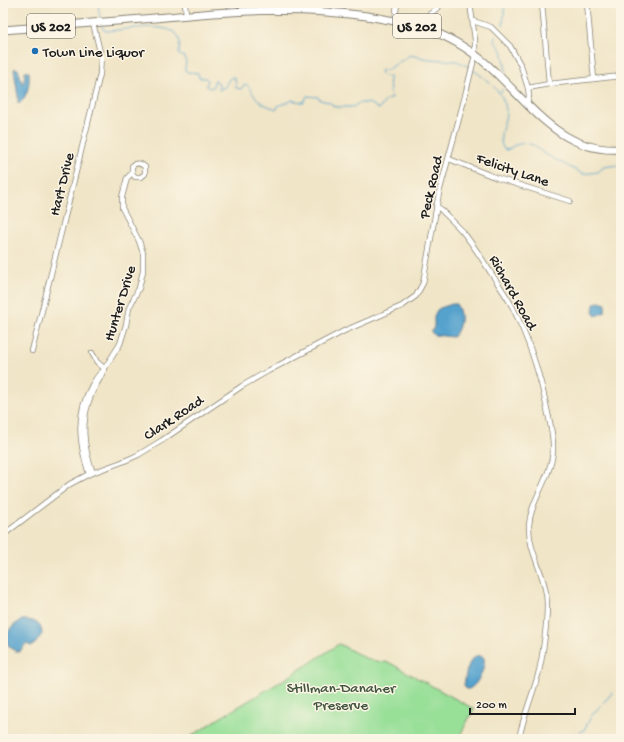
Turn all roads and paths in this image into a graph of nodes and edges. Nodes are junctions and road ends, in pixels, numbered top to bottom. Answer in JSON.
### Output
{"nodes":[{"id":1,"x":185,"y":3,"type":"edge"},
{"id":2,"x":397,"y":3,"type":"edge"},
{"id":3,"x":443,"y":3,"type":"edge"},
{"id":4,"x":470,"y":3,"type":"edge"},
{"id":5,"x":542,"y":3,"type":"edge"},
{"id":6,"x":587,"y":3,"type":"edge"},
{"id":7,"x":282,"y":6,"type":"edge"},
{"id":8,"x":186,"y":15,"type":"junction"},
{"id":9,"x":394,"y":21,"type":"junction"},
{"id":10,"x":473,"y":21,"type":"junction"},
{"id":11,"x":99,"y":22,"type":"junction"},
{"id":12,"x":419,"y":27,"type":"junction"},
{"id":13,"x":3,"y":30,"type":"edge"},
{"id":14,"x":475,"y":55,"type":"junction"},
{"id":15,"x":621,"y":76,"type":"edge"},
{"id":16,"x":594,"y":79,"type":"junction"},
{"id":17,"x":549,"y":84,"type":"junction"},
{"id":18,"x":528,"y":88,"type":"junction"},
{"id":19,"x":527,"y":104,"type":"junction"},
{"id":20,"x":621,"y":150,"type":"edge"},
{"id":21,"x":449,"y":159,"type":"junction"},
{"id":22,"x":132,"y":173,"type":"dead end"},
{"id":23,"x":570,"y":201,"type":"dead end"},
{"id":24,"x":436,"y":205,"type":"junction"},
{"id":25,"x":361,"y":323,"type":"joint"},
{"id":26,"x":32,"y":351,"type":"dead end"},
{"id":27,"x":92,"y":353,"type":"dead end"},
{"id":28,"x":104,"y":370,"type":"junction"},
{"id":29,"x":91,"y":474,"type":"junction"},
{"id":30,"x":3,"y":535,"type":"edge"},
{"id":31,"x":519,"y":739,"type":"edge"}],
"edges":[{"from":1,"to":8,"type":"street"},
{"from":2,"to":9,"type":"street"},
{"from":3,"to":12,"type":"street"},
{"from":4,"to":10,"type":"street","name":"Peck Road"},
{"from":5,"to":17,"type":"street"},
{"from":6,"to":16,"type":"street"},
{"from":7,"to":8,"type":"highway","number":"US 202"},
{"from":7,"to":9,"type":"highway","number":"US 202"},
{"from":8,"to":11,"type":"highway","number":"US 202"},
{"from":9,"to":12,"type":"highway","number":"US 202"},
{"from":10,"to":14,"type":"street","name":"Peck Road"},
{"from":10,"to":18,"type":"street"},
{"from":11,"to":13,"type":"highway","number":"US 202"},
{"from":11,"to":26,"type":"street","name":"Hart Drive"},
{"from":12,"to":14,"type":"highway","number":"US 202"},
{"from":14,"to":19,"type":"highway","number":"US 202"},
{"from":14,"to":21,"type":"street","name":"Peck Road"},
{"from":15,"to":16,"type":"street"},
{"from":16,"to":17,"type":"street"},
{"from":17,"to":18,"type":"street"},
{"from":18,"to":19,"type":"street"},
{"from":19,"to":20,"type":"highway","number":"US 202"},
{"from":21,"to":23,"type":"street","name":"Felicity Lane"},
{"from":21,"to":24,"type":"street","name":"Peck Road"},
{"from":22,"to":28,"type":"street","name":"Hunter Drive"},
{"from":24,"to":25,"type":"street","name":"Peck Road"},
{"from":24,"to":31,"type":"street","name":"Richard Road"},
{"from":25,"to":29,"type":"street","name":"Clark Road"},
{"from":27,"to":28,"type":"street"},
{"from":28,"to":29,"type":"street","name":"Hunter Drive"},
{"from":29,"to":30,"type":"street","name":"Clark Road"}]}
